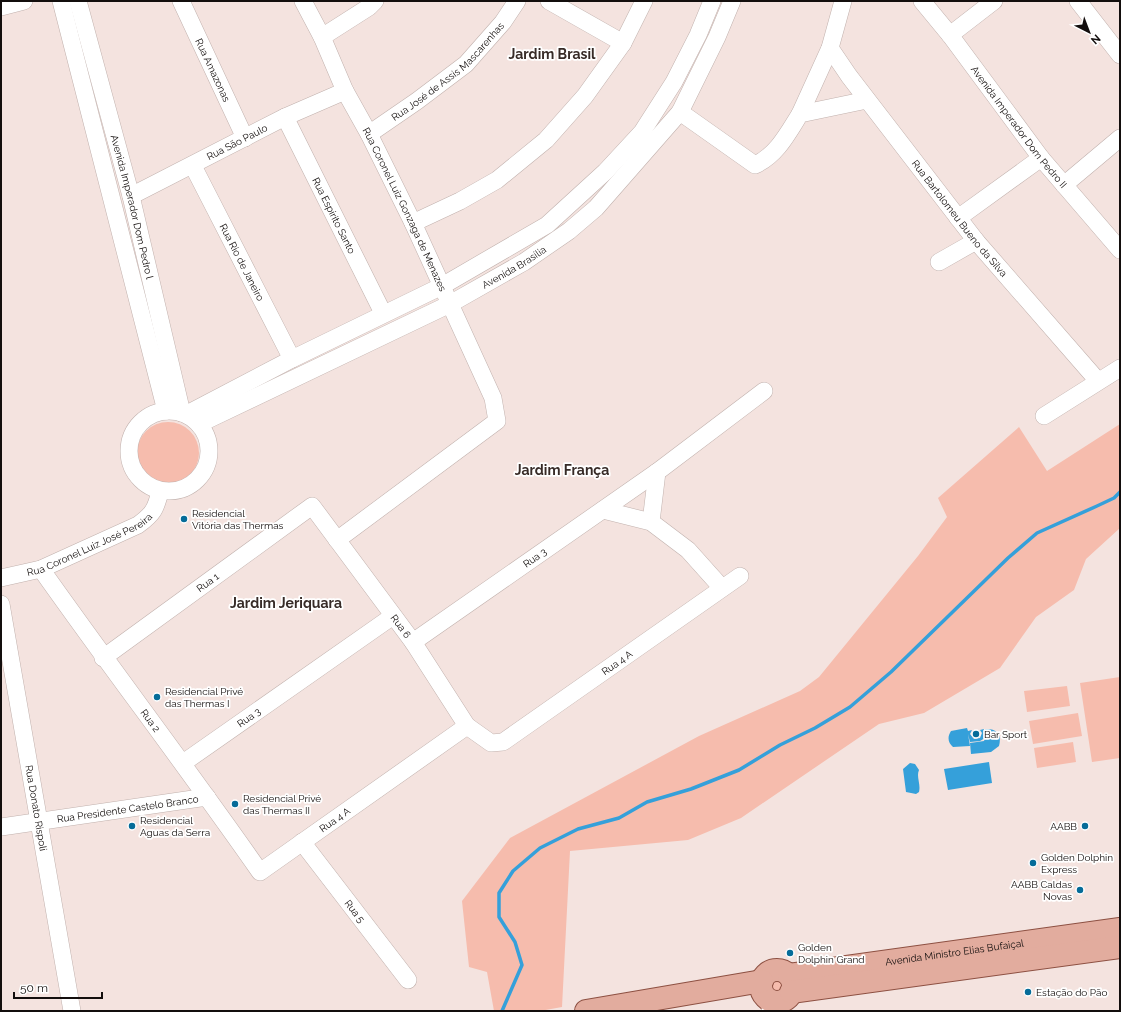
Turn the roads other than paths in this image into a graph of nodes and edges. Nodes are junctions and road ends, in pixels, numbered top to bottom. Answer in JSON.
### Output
{"nodes":[{"id":1,"x":24,"y":1,"type":"edge"},
{"id":2,"x":61,"y":1,"type":"edge"},
{"id":3,"x":78,"y":1,"type":"edge"},
{"id":4,"x":181,"y":1,"type":"edge"},
{"id":5,"x":303,"y":1,"type":"edge"},
{"id":6,"x":375,"y":1,"type":"edge"},
{"id":7,"x":517,"y":1,"type":"edge"},
{"id":8,"x":549,"y":1,"type":"edge"},
{"id":9,"x":644,"y":1,"type":"edge"},
{"id":10,"x":712,"y":1,"type":"edge"},
{"id":11,"x":732,"y":1,"type":"edge"},
{"id":12,"x":843,"y":1,"type":"edge"},
{"id":13,"x":922,"y":1,"type":"edge"},
{"id":14,"x":994,"y":1,"type":"edge"},
{"id":15,"x":1078,"y":1,"type":"edge"},
{"id":16,"x":1,"y":7,"type":"edge"},
{"id":17,"x":950,"y":35,"type":"junction"},
{"id":18,"x":322,"y":37,"type":"junction"},
{"id":19,"x":623,"y":43,"type":"junction"},
{"id":20,"x":830,"y":48,"type":"junction"},
{"id":21,"x":1120,"y":55,"type":"edge"},
{"id":22,"x":345,"y":91,"type":"junction"},
{"id":23,"x":867,"y":100,"type":"junction"},
{"id":24,"x":680,"y":112,"type":"junction"},
{"id":25,"x":800,"y":114,"type":"junction"},
{"id":26,"x":285,"y":117,"type":"junction"},
{"id":27,"x":369,"y":134,"type":"junction"},
{"id":28,"x":245,"y":138,"type":"junction"},
{"id":29,"x":1120,"y":138,"type":"edge"},
{"id":30,"x":1041,"y":158,"type":"junction"},
{"id":31,"x":193,"y":166,"type":"junction"},
{"id":32,"x":1064,"y":185,"type":"junction"},
{"id":33,"x":131,"y":196,"type":"junction"},
{"id":34,"x":958,"y":218,"type":"junction"},
{"id":35,"x":413,"y":223,"type":"junction"},
{"id":36,"x":976,"y":241,"type":"junction"},
{"id":37,"x":1120,"y":250,"type":"edge"},
{"id":38,"x":939,"y":262,"type":"dead end"},
{"id":39,"x":442,"y":286,"type":"junction"},
{"id":40,"x":450,"y":304,"type":"junction"},
{"id":41,"x":383,"y":313,"type":"junction"},
{"id":42,"x":292,"y":359,"type":"junction"},
{"id":43,"x":1120,"y":368,"type":"edge"},
{"id":44,"x":1098,"y":381,"type":"junction"},
{"id":45,"x":764,"y":391,"type":"dead end"},
{"id":46,"x":183,"y":416,"type":"junction"},
{"id":47,"x":1044,"y":416,"type":"dead end"},
{"id":48,"x":657,"y":472,"type":"junction"},
{"id":49,"x":160,"y":491,"type":"junction"},
{"id":50,"x":312,"y":506,"type":"joint"},
{"id":51,"x":603,"y":510,"type":"junction"},
{"id":52,"x":651,"y":522,"type":"junction"},
{"id":53,"x":337,"y":540,"type":"junction"},
{"id":54,"x":41,"y":569,"type":"junction"},
{"id":55,"x":740,"y":576,"type":"dead end"},
{"id":56,"x":1,"y":578,"type":"edge"},
{"id":57,"x":722,"y":588,"type":"junction"},
{"id":58,"x":1,"y":604,"type":"edge"},
{"id":59,"x":393,"y":616,"type":"junction"},
{"id":60,"x":413,"y":642,"type":"junction"},
{"id":61,"x":103,"y":658,"type":"junction"},
{"id":62,"x":467,"y":726,"type":"junction"},
{"id":63,"x":491,"y":743,"type":"joint"},
{"id":64,"x":183,"y":763,"type":"junction"},
{"id":65,"x":207,"y":797,"type":"junction"},
{"id":66,"x":39,"y":822,"type":"junction"},
{"id":67,"x":1,"y":827,"type":"edge"},
{"id":68,"x":302,"y":842,"type":"junction"},
{"id":69,"x":260,"y":872,"type":"joint"},
{"id":70,"x":1120,"y":929,"type":"edge"},
{"id":71,"x":1120,"y":947,"type":"edge"},
{"id":72,"x":408,"y":980,"type":"dead end"},
{"id":73,"x":774,"y":992,"type":"edge"},
{"id":74,"x":72,"y":1011,"type":"edge"},
{"id":75,"x":586,"y":1011,"type":"edge"},
{"id":76,"x":667,"y":1011,"type":"edge"}],
"edges":[{"from":1,"to":16,"type":"street"},
{"from":2,"to":46,"type":"street","name":"Avenida Imperador Dom Pedro l"},
{"from":3,"to":33,"type":"street","name":"Avenida Imperador Dom Pedro l"},
{"from":4,"to":28,"type":"street","name":"Rua Amazonas"},
{"from":5,"to":18,"type":"street","name":"Rua Coronel Luiz Gonzaga de Menazes"},
{"from":6,"to":18,"type":"street"},
{"from":7,"to":27,"type":"street","name":"Rua José de Assis Mascarenhas"},
{"from":8,"to":19,"type":"street"},
{"from":9,"to":19,"type":"street"},
{"from":10,"to":39,"type":"street","name":"Avenida Brasília"},
{"from":11,"to":24,"type":"street","name":"Avenida Brasília"},
{"from":12,"to":20,"type":"street"},
{"from":13,"to":17,"type":"street","name":"Avenida Imperador Dom Pedro II"},
{"from":14,"to":17,"type":"street"},
{"from":15,"to":21,"type":"street"},
{"from":17,"to":30,"type":"street","name":"Avenida Imperador Dom Pedro II"},
{"from":18,"to":22,"type":"street","name":"Rua Coronel Luiz Gonzaga de Menazes"},
{"from":19,"to":35,"type":"street"},
{"from":20,"to":23,"type":"street","name":"Rua Bartolomeu Bueno da Silva"},
{"from":20,"to":25,"type":"street"},
{"from":22,"to":26,"type":"street","name":"Rua São Paulo"},
{"from":22,"to":27,"type":"street","name":"Rua Coronel Luiz Gonzaga de Menazes"},
{"from":23,"to":25,"type":"street"},
{"from":23,"to":34,"type":"street","name":"Rua Bartolomeu Bueno da Silva"},
{"from":24,"to":25,"type":"street"},
{"from":24,"to":40,"type":"street","name":"Avenida Brasília"},
{"from":26,"to":28,"type":"street","name":"Rua São Paulo"},
{"from":26,"to":41,"type":"street","name":"Rua Espírito Santo"},
{"from":27,"to":35,"type":"street","name":"Rua Coronel Luiz Gonzaga de Menazes"},
{"from":28,"to":31,"type":"street","name":"Rua São Paulo"},
{"from":29,"to":32,"type":"street"},
{"from":30,"to":32,"type":"street","name":"Avenida Imperador Dom Pedro II"},
{"from":30,"to":34,"type":"street"},
{"from":31,"to":33,"type":"street","name":"Rua São Paulo"},
{"from":31,"to":42,"type":"street","name":"Rua Rio de Janeiro"},
{"from":32,"to":37,"type":"street","name":"Avenida Imperador Dom Pedro II"},
{"from":33,"to":46,"type":"street","name":"Avenida Imperador Dom Pedro l"},
{"from":34,"to":36,"type":"street","name":"Rua Bartolomeu Bueno da Silva"},
{"from":35,"to":39,"type":"street","name":"Rua Coronel Luiz Gonzaga de Menazes"},
{"from":36,"to":38,"type":"street"},
{"from":36,"to":44,"type":"street","name":"Rua Bartolomeu Bueno da Silva"},
{"from":39,"to":40,"type":"street","name":"Rua Coronel Luiz Gonzaga de Menazes"},
{"from":39,"to":41,"type":"street","name":"Avenida Brasília"},
{"from":40,"to":46,"type":"street","name":"Avenida Brasília"},
{"from":40,"to":53,"type":"street","name":"Rua Coronel Luiz Gonzaga de Menazes"},
{"from":41,"to":42,"type":"street","name":"Avenida Brasília"},
{"from":42,"to":46,"type":"street","name":"Avenida Brasília"},
{"from":43,"to":44,"type":"street"},
{"from":44,"to":47,"type":"street"},
{"from":45,"to":48,"type":"street","name":"Rua 3"},
{"from":46,"to":49,"type":"street"},
{"from":46,"to":49,"type":"street"},
{"from":48,"to":51,"type":"street","name":"Rua 3"},
{"from":48,"to":52,"type":"street"},
{"from":49,"to":54,"type":"street","name":"Rua Coronel Luiz José Pereira"},
{"from":50,"to":53,"type":"street","name":"Rua 6"},
{"from":50,"to":61,"type":"street","name":"Rua 1"},
{"from":51,"to":52,"type":"street"},
{"from":51,"to":60,"type":"street","name":"Rua 3"},
{"from":52,"to":57,"type":"street"},
{"from":53,"to":59,"type":"street","name":"Rua 6"},
{"from":54,"to":56,"type":"street","name":"Rua Coronel Luiz José Pereira"},
{"from":54,"to":61,"type":"street","name":"Rua 2"},
{"from":55,"to":57,"type":"street","name":"Rua 4 A"},
{"from":57,"to":63,"type":"street","name":"Rua 4 A"},
{"from":58,"to":66,"type":"street","name":"Rua Donato Rispoli"},
{"from":59,"to":60,"type":"street","name":"Rua 6"},
{"from":59,"to":64,"type":"street","name":"Rua 3"},
{"from":60,"to":62,"type":"street","name":"Rua 6"},
{"from":61,"to":64,"type":"street","name":"Rua 2"},
{"from":62,"to":63,"type":"street","name":"Rua 6"},
{"from":62,"to":68,"type":"street","name":"Rua 4 A"},
{"from":64,"to":65,"type":"street","name":"Rua 2"},
{"from":65,"to":66,"type":"street","name":"Rua Presidente Castelo Branco"},
{"from":65,"to":69,"type":"street","name":"Rua 2"},
{"from":66,"to":67,"type":"street","name":"Rua Presidente Castelo Branco"},
{"from":66,"to":74,"type":"street","name":"Rua Donato Rispoli"},
{"from":68,"to":69,"type":"street","name":"Rua 4 A"},
{"from":68,"to":72,"type":"street","name":"Rua 5"},
{"from":70,"to":73,"type":"main road","name":"Avenida Ministro Elias Bufaiçal"},
{"from":71,"to":73,"type":"main road","name":"Avenida Ministro Elias Bufaiçal"},
{"from":73,"to":75,"type":"main road","name":"Avenida Ministro Elias Bufaiçal"},
{"from":73,"to":76,"type":"main road","name":"Avenida Ministro Elias Bufaiçal"}]}
